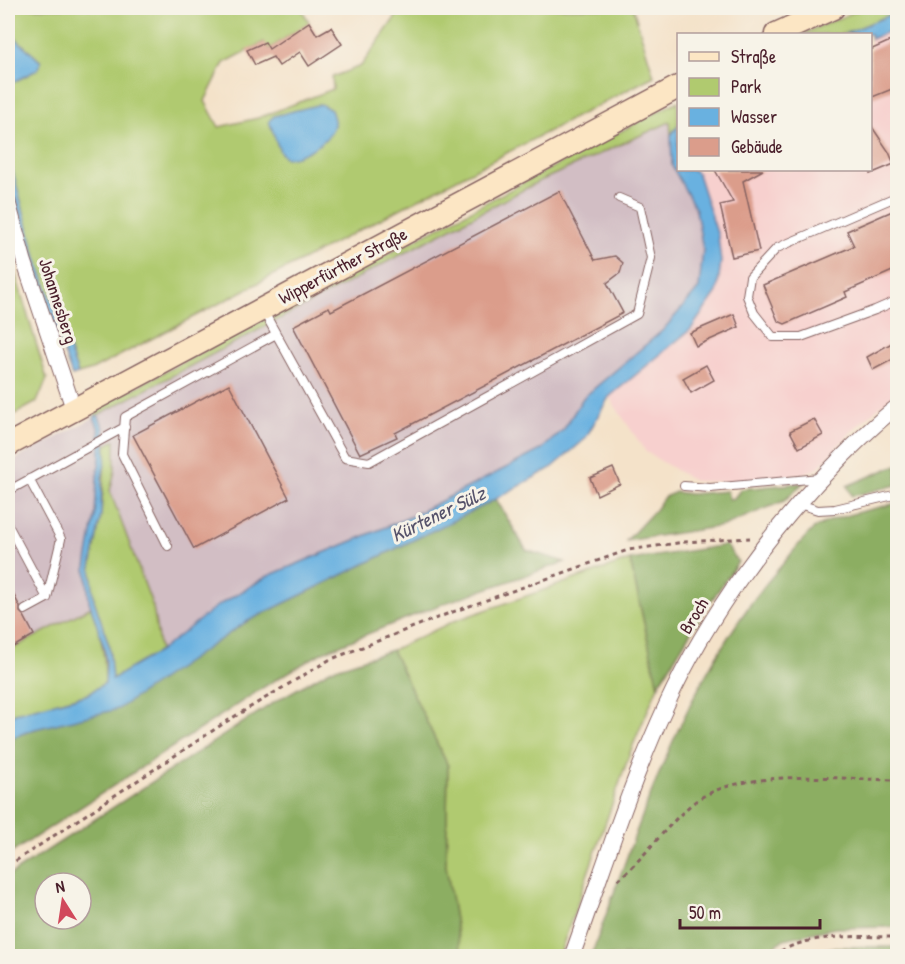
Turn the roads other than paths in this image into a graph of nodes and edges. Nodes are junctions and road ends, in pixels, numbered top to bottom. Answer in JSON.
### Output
{"nodes":[{"id":1,"x":833,"y":8,"type":"edge"},
{"id":2,"x":778,"y":33,"type":"edge"},
{"id":3,"x":677,"y":88,"type":"edge"},
{"id":4,"x":897,"y":196,"type":"edge"},
{"id":5,"x":619,"y":198,"type":"dead end"},
{"id":6,"x":8,"y":202,"type":"edge"},
{"id":7,"x":897,"y":300,"type":"edge"},
{"id":8,"x":262,"y":309,"type":"junction"},
{"id":9,"x":276,"y":334,"type":"junction"},
{"id":10,"x":897,"y":406,"type":"edge"},
{"id":11,"x":74,"y":410,"type":"junction"},
{"id":12,"x":125,"y":427,"type":"junction"},
{"id":13,"x":8,"y":445,"type":"edge"},
{"id":14,"x":822,"y":477,"type":"junction"},
{"id":15,"x":29,"y":479,"type":"junction"},
{"id":16,"x":684,"y":486,"type":"dead end"},
{"id":17,"x":8,"y":491,"type":"edge"},
{"id":18,"x":897,"y":494,"type":"edge"},
{"id":19,"x":799,"y":504,"type":"junction"},
{"id":20,"x":8,"y":525,"type":"edge"},
{"id":21,"x":168,"y":546,"type":"dead end"},
{"id":22,"x":47,"y":598,"type":"junction"},
{"id":23,"x":25,"y":610,"type":"dead end"},
{"id":24,"x":572,"y":957,"type":"edge"}],
"edges":[{"from":1,"to":2,"type":"main road"},
{"from":3,"to":8,"type":"main road","name":"Wipperfürther Straße"},
{"from":4,"to":7,"type":"lane"},
{"from":5,"to":9,"type":"lane"},
{"from":6,"to":11,"type":"street","name":"Johannesberg"},
{"from":8,"to":9,"type":"lane"},
{"from":8,"to":11,"type":"main road","name":"Wipperfürther Straße"},
{"from":9,"to":12,"type":"lane"},
{"from":10,"to":14,"type":"street","name":"Broch"},
{"from":11,"to":13,"type":"main road","name":"Wipperfürther Straße"},
{"from":12,"to":15,"type":"lane"},
{"from":12,"to":21,"type":"lane"},
{"from":14,"to":16,"type":"lane"},
{"from":14,"to":19,"type":"street","name":"Broch"},
{"from":15,"to":17,"type":"lane"},
{"from":15,"to":22,"type":"lane"},
{"from":18,"to":19,"type":"lane"},
{"from":19,"to":24,"type":"street","name":"Broch"},
{"from":20,"to":22,"type":"lane"},
{"from":22,"to":23,"type":"lane"}]}
